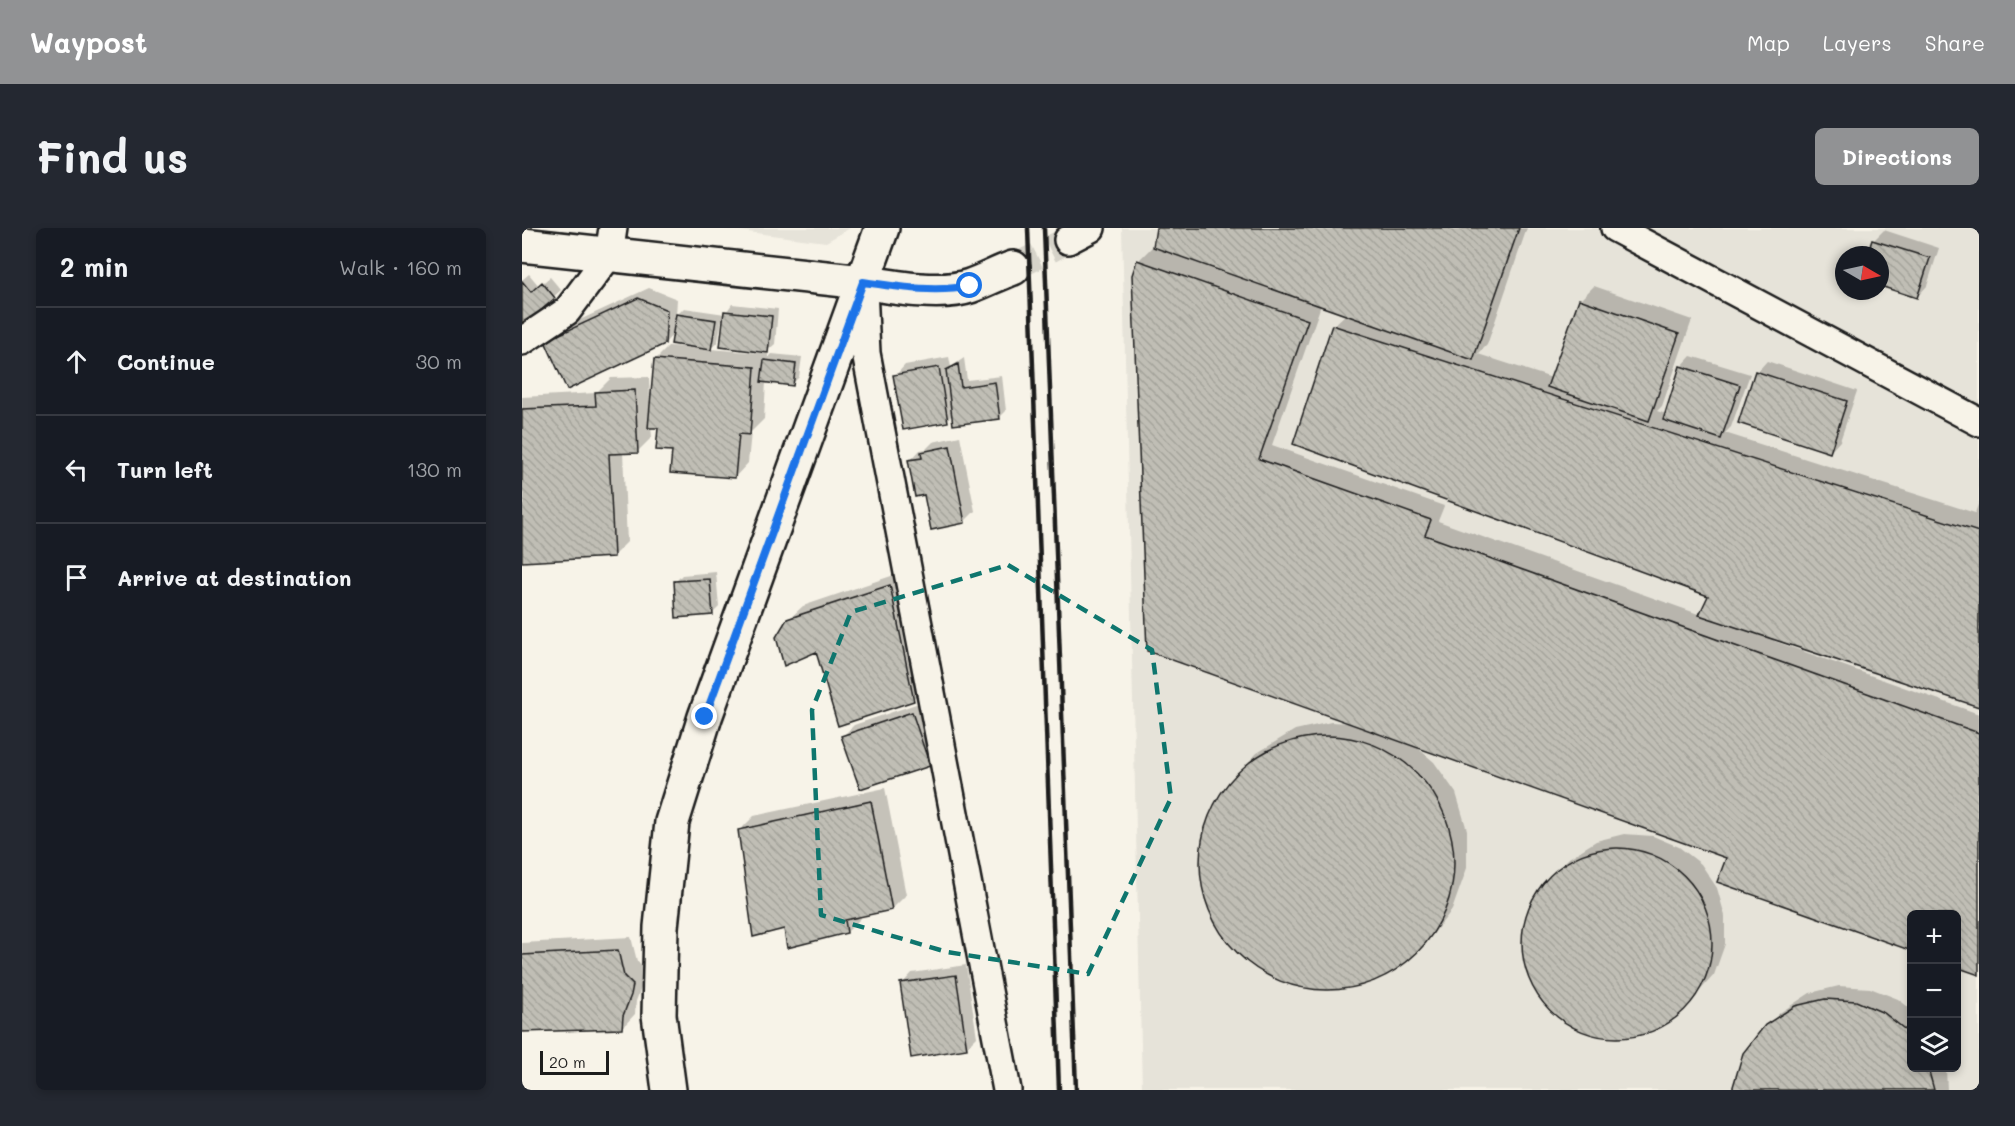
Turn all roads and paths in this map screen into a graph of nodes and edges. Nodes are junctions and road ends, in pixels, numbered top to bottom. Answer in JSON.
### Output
{"nodes":[{"id":1,"x":882,"y":228,"type":"edge"},
{"id":2,"x":1615,"y":228,"type":"edge"},
{"id":3,"x":611,"y":242,"type":"edge"},
{"id":4,"x":522,"y":245,"type":"edge"},
{"id":5,"x":1013,"y":268,"type":"tunnel mouth"},
{"id":6,"x":863,"y":282,"type":"junction"},
{"id":7,"x":522,"y":341,"type":"edge"},
{"id":8,"x":1979,"y":422,"type":"edge"},
{"id":9,"x":669,"y":1090,"type":"edge"},
{"id":10,"x":1007,"y":1090,"type":"edge"}],
"edges":[{"from":1,"to":6,"type":"street"},
{"from":2,"to":8,"type":"street"},
{"from":3,"to":4,"type":"street"},
{"from":3,"to":6,"type":"street"},
{"from":3,"to":7,"type":"street"},
{"from":5,"to":6,"type":"street"},
{"from":6,"to":9,"type":"street"},
{"from":6,"to":10,"type":"street"}]}
